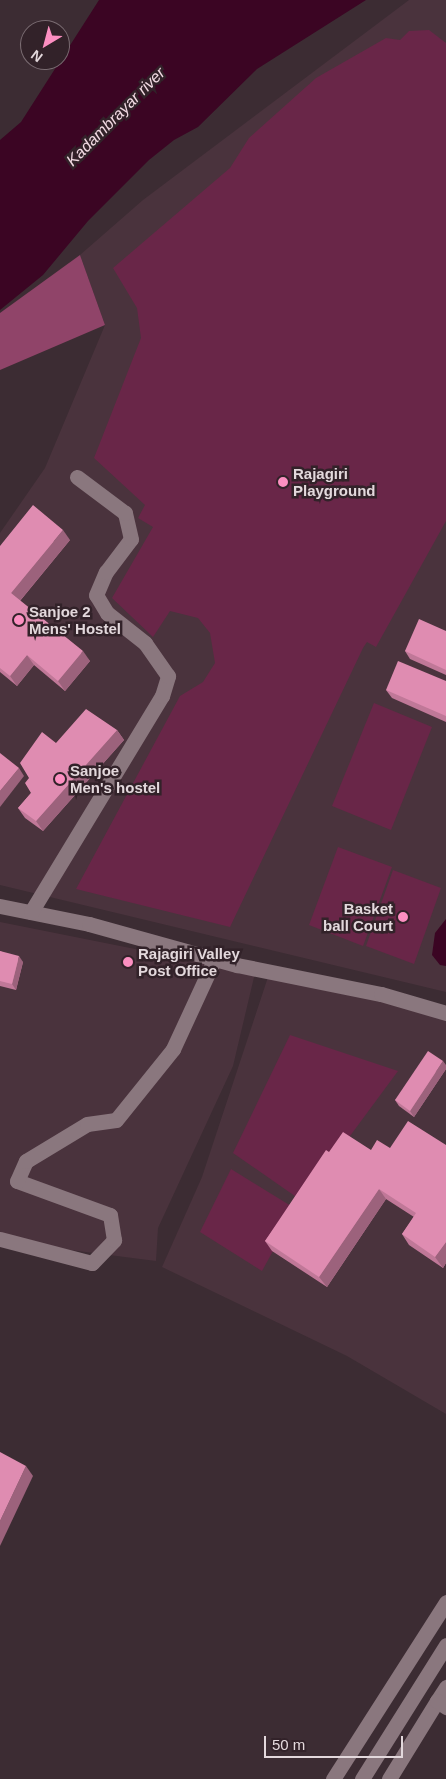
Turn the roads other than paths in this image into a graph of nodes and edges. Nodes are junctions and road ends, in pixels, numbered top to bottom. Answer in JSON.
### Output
{"nodes":[{"id":1,"x":78,"y":477,"type":"dead end"},
{"id":2,"x":0,"y":906,"type":"edge"},
{"id":3,"x":30,"y":912,"type":"junction"},
{"id":4,"x":215,"y":958,"type":"junction"},
{"id":5,"x":446,"y":1013,"type":"edge"},
{"id":6,"x":0,"y":1238,"type":"edge"},
{"id":7,"x":446,"y":1602,"type":"edge"},
{"id":8,"x":446,"y":1645,"type":"edge"},
{"id":9,"x":446,"y":1687,"type":"edge"},
{"id":10,"x":442,"y":1704,"type":"edge"},
{"id":11,"x":333,"y":1779,"type":"edge"},
{"id":12,"x":362,"y":1779,"type":"edge"},
{"id":13,"x":389,"y":1779,"type":"edge"}],
"edges":[{"from":1,"to":3,"type":"street"},
{"from":2,"to":3,"type":"street"},
{"from":3,"to":4,"type":"street"},
{"from":4,"to":5,"type":"street"},
{"from":4,"to":6,"type":"street"},
{"from":7,"to":11,"type":"street"},
{"from":8,"to":12,"type":"street"},
{"from":9,"to":10,"type":"street"},
{"from":10,"to":13,"type":"street"}]}
